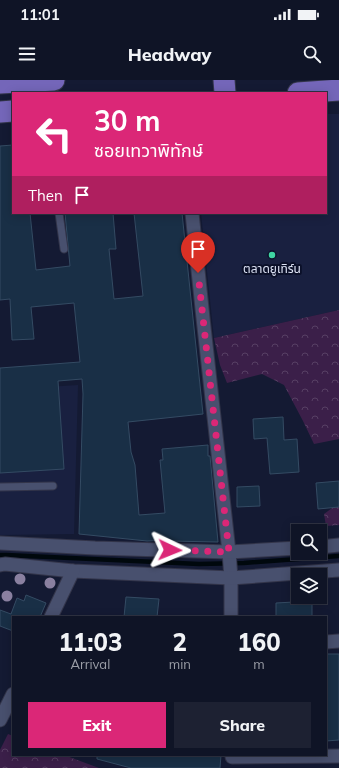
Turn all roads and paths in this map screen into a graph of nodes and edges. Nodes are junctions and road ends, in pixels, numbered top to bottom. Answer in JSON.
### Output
{"nodes":[{"id":1,"x":54,"y":80,"type":"edge"},
{"id":2,"x":224,"y":80,"type":"edge"},
{"id":3,"x":8,"y":82,"type":"edge"},
{"id":4,"x":339,"y":90,"type":"edge"},
{"id":5,"x":225,"y":92,"type":"edge"},
{"id":6,"x":312,"y":92,"type":"edge"},
{"id":7,"x":12,"y":111,"type":"edge"},
{"id":8,"x":0,"y":112,"type":"edge"},
{"id":9,"x":59,"y":214,"type":"edge"},
{"id":10,"x":192,"y":214,"type":"edge"},
{"id":11,"x":64,"y":249,"type":"dead end"},
{"id":12,"x":53,"y":486,"type":"dead end"},
{"id":13,"x":0,"y":487,"type":"edge"},
{"id":14,"x":0,"y":543,"type":"edge"},
{"id":15,"x":339,"y":546,"type":"edge"},
{"id":16,"x":327,"y":547,"type":"edge"},
{"id":17,"x":291,"y":550,"type":"edge"},
{"id":18,"x":0,"y":565,"type":"edge"},
{"id":19,"x":230,"y":566,"type":"junction"},
{"id":20,"x":339,"y":570,"type":"edge"},
{"id":21,"x":73,"y":571,"type":"junction"},
{"id":22,"x":51,"y":616,"type":"edge"},
{"id":23,"x":231,"y":616,"type":"edge"},
{"id":24,"x":339,"y":641,"type":"edge"},
{"id":25,"x":327,"y":642,"type":"edge"},
{"id":26,"x":12,"y":696,"type":"edge"},
{"id":27,"x":0,"y":720,"type":"edge"},
{"id":28,"x":339,"y":756,"type":"edge"},
{"id":29,"x":232,"y":760,"type":"edge"}],
"edges":[{"from":1,"to":3,"type":"main road"},
{"from":2,"to":5,"type":"main road"},
{"from":4,"to":6,"type":"main road"},
{"from":7,"to":8,"type":"main road"},
{"from":9,"to":11,"type":"lane"},
{"from":10,"to":19,"type":"street"},
{"from":12,"to":13,"type":"lane"},
{"from":14,"to":19,"type":"street"},
{"from":15,"to":16,"type":"street"},
{"from":17,"to":19,"type":"street"},
{"from":18,"to":21,"type":"street"},
{"from":19,"to":20,"type":"street"},
{"from":19,"to":21,"type":"street"},
{"from":19,"to":23,"type":"street"},
{"from":21,"to":22,"type":"street"},
{"from":24,"to":25,"type":"street"},
{"from":26,"to":27,"type":"street"},
{"from":28,"to":29,"type":"street"}]}
